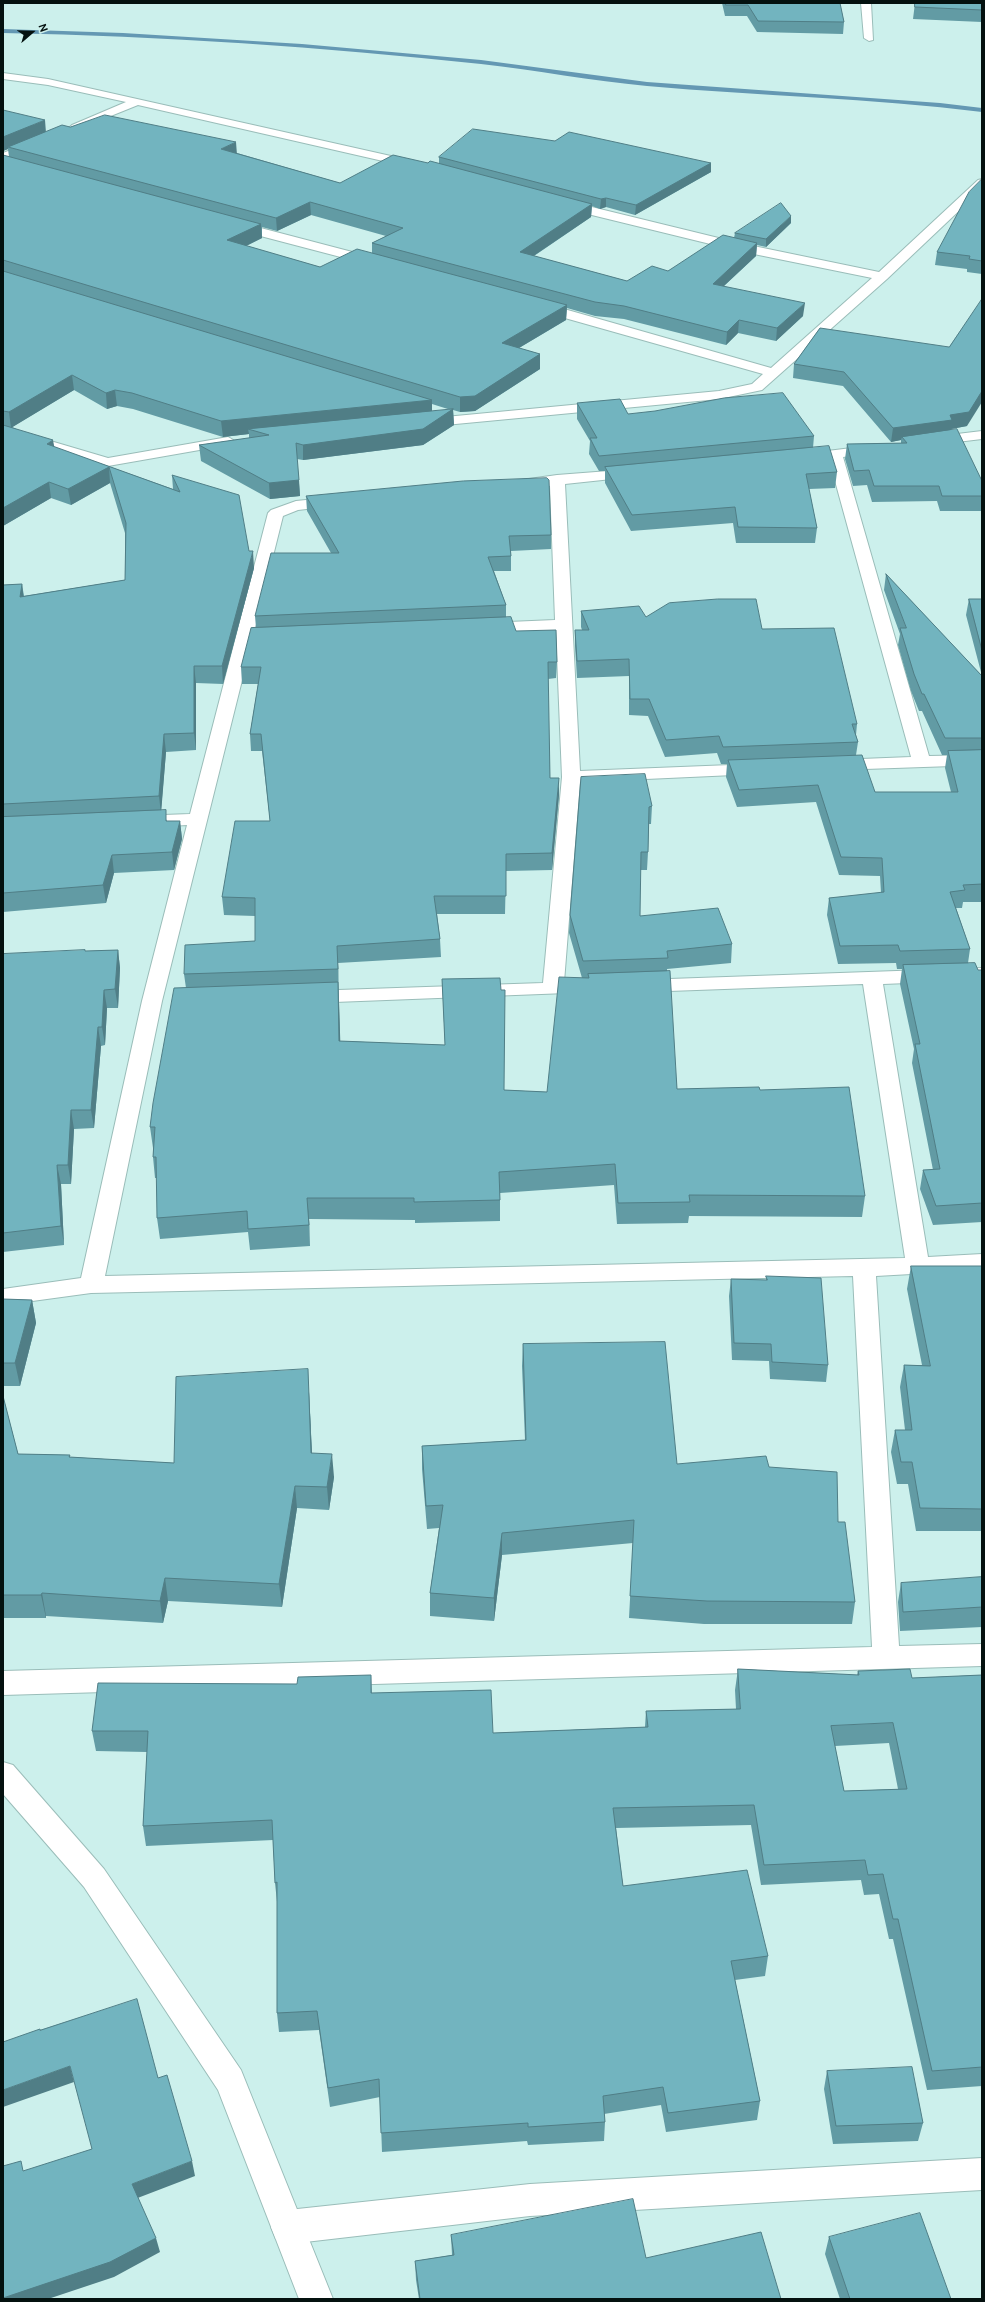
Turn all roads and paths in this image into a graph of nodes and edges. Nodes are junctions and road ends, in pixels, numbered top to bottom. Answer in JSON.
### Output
{"nodes":[{"id":1,"x":866,"y":3,"type":"edge"},
{"id":2,"x":869,"y":38,"type":"dead end"},
{"id":3,"x":3,"y":76,"type":"edge"},
{"id":4,"x":136,"y":102,"type":"junction"},
{"id":5,"x":66,"y":131,"type":"edge"},
{"id":6,"x":45,"y":139,"type":"edge"},
{"id":7,"x":6,"y":162,"type":"edge"},
{"id":8,"x":428,"y":168,"type":"edge"},
{"id":9,"x":982,"y":183,"type":"edge"},
{"id":10,"x":551,"y":201,"type":"edge"},
{"id":11,"x":225,"y":223,"type":"edge"},
{"id":12,"x":386,"y":266,"type":"edge"},
{"id":13,"x":882,"y":276,"type":"junction"},
{"id":14,"x":524,"y":302,"type":"edge"},
{"id":15,"x":774,"y":373,"type":"junction"},
{"id":16,"x":434,"y":410,"type":"edge"},
{"id":17,"x":464,"y":419,"type":"junction"},
{"id":18,"x":409,"y":424,"type":"edge"},
{"id":19,"x":3,"y":431,"type":"edge"},
{"id":20,"x":982,"y":434,"type":"edge"},
{"id":21,"x":22,"y":438,"type":"junction"},
{"id":22,"x":245,"y":440,"type":"edge"},
{"id":23,"x":920,"y":443,"type":"edge"},
{"id":24,"x":889,"y":447,"type":"edge"},
{"id":25,"x":3,"y":448,"type":"edge"},
{"id":26,"x":835,"y":455,"type":"junction"},
{"id":27,"x":787,"y":459,"type":"edge"},
{"id":28,"x":652,"y":471,"type":"edge"},
{"id":29,"x":557,"y":479,"type":"junction"},
{"id":30,"x":507,"y":485,"type":"edge"},
{"id":31,"x":351,"y":500,"type":"edge"},
{"id":32,"x":564,"y":626,"type":"junction"},
{"id":33,"x":468,"y":629,"type":"edge"},
{"id":34,"x":982,"y":760,"type":"edge"},
{"id":35,"x":921,"y":761,"type":"junction"},
{"id":36,"x":818,"y":766,"type":"edge"},
{"id":37,"x":770,"y":768,"type":"edge"},
{"id":38,"x":571,"y":777,"type":"junction"},
{"id":39,"x":198,"y":819,"type":"junction"},
{"id":40,"x":120,"y":823,"type":"edge"},
{"id":41,"x":982,"y":974,"type":"edge"},
{"id":42,"x":872,"y":978,"type":"junction"},
{"id":43,"x":553,"y":989,"type":"junction"},
{"id":44,"x":293,"y":997,"type":"edge"},
{"id":45,"x":176,"y":1000,"type":"edge"},
{"id":46,"x":152,"y":1001,"type":"junction"},
{"id":47,"x":982,"y":1262,"type":"edge"},
{"id":48,"x":918,"y":1265,"type":"junction"},
{"id":49,"x":864,"y":1268,"type":"junction"},
{"id":50,"x":91,"y":1285,"type":"junction"},
{"id":51,"x":3,"y":1297,"type":"edge"},
{"id":52,"x":982,"y":1655,"type":"edge"},
{"id":53,"x":886,"y":1658,"type":"junction"},
{"id":54,"x":3,"y":1683,"type":"edge"},
{"id":55,"x":3,"y":1774,"type":"edge"},
{"id":56,"x":982,"y":2174,"type":"edge"},
{"id":57,"x":288,"y":2227,"type":"junction"},
{"id":58,"x":316,"y":2299,"type":"edge"}],
"edges":[{"from":1,"to":2,"type":"street"},
{"from":3,"to":4,"type":"street"},
{"from":4,"to":5,"type":"street"},
{"from":4,"to":8,"type":"street"},
{"from":6,"to":7,"type":"street"},
{"from":9,"to":13,"type":"street"},
{"from":10,"to":13,"type":"street"},
{"from":11,"to":12,"type":"street"},
{"from":13,"to":15,"type":"street"},
{"from":14,"to":15,"type":"street"},
{"from":15,"to":17,"type":"street"},
{"from":16,"to":17,"type":"street"},
{"from":17,"to":18,"type":"street"},
{"from":19,"to":21,"type":"street"},
{"from":20,"to":23,"type":"street"},
{"from":21,"to":22,"type":"street"},
{"from":21,"to":25,"type":"street"},
{"from":24,"to":26,"type":"street"},
{"from":26,"to":27,"type":"street"},
{"from":26,"to":35,"type":"street"},
{"from":28,"to":29,"type":"street"},
{"from":29,"to":30,"type":"street"},
{"from":29,"to":32,"type":"street"},
{"from":31,"to":39,"type":"street"},
{"from":32,"to":33,"type":"street"},
{"from":32,"to":38,"type":"street"},
{"from":34,"to":35,"type":"street"},
{"from":35,"to":36,"type":"street"},
{"from":37,"to":38,"type":"street"},
{"from":38,"to":43,"type":"street"},
{"from":39,"to":40,"type":"street"},
{"from":39,"to":46,"type":"street"},
{"from":41,"to":42,"type":"street"},
{"from":42,"to":43,"type":"street"},
{"from":42,"to":48,"type":"street"},
{"from":43,"to":44,"type":"street"},
{"from":45,"to":46,"type":"street"},
{"from":46,"to":50,"type":"street"},
{"from":47,"to":48,"type":"street"},
{"from":48,"to":49,"type":"street"},
{"from":49,"to":50,"type":"street"},
{"from":49,"to":53,"type":"street"},
{"from":50,"to":51,"type":"street"},
{"from":52,"to":53,"type":"street"},
{"from":53,"to":54,"type":"street"},
{"from":55,"to":57,"type":"street"},
{"from":56,"to":57,"type":"street"},
{"from":57,"to":58,"type":"street"}]}
